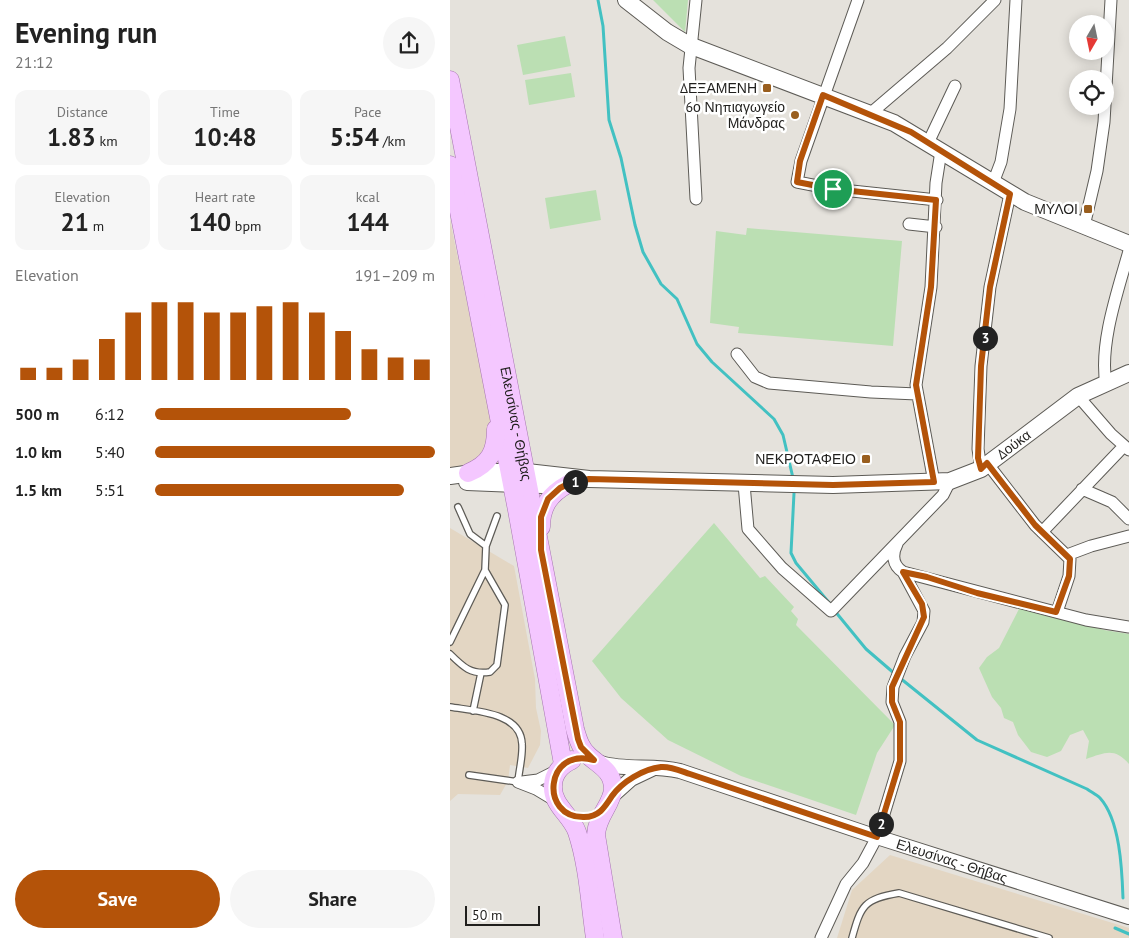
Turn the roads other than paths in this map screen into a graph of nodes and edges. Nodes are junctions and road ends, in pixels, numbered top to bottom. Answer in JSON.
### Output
{"nodes":[{"id":1,"x":626,"y":0,"type":"edge"},
{"id":2,"x":696,"y":0,"type":"edge"},
{"id":3,"x":858,"y":0,"type":"edge"},
{"id":4,"x":995,"y":0,"type":"edge"},
{"id":5,"x":1016,"y":0,"type":"edge"},
{"id":6,"x":1111,"y":0,"type":"edge"},
{"id":7,"x":689,"y":45,"type":"junction"},
{"id":8,"x":450,"y":80,"type":"edge"},
{"id":9,"x":955,"y":86,"type":"dead end"},
{"id":10,"x":823,"y":95,"type":"junction"},
{"id":11,"x":870,"y":113,"type":"junction"},
{"id":12,"x":934,"y":147,"type":"junction"},
{"id":13,"x":450,"y":165,"type":"edge"},
{"id":14,"x":994,"y":183,"type":"junction"},
{"id":15,"x":1010,"y":194,"type":"junction"},
{"id":16,"x":696,"y":200,"type":"dead end"},
{"id":17,"x":936,"y":200,"type":"junction"},
{"id":18,"x":909,"y":224,"type":"dead end"},
{"id":19,"x":1084,"y":226,"type":"junction"},
{"id":20,"x":936,"y":227,"type":"junction"},
{"id":21,"x":1129,"y":244,"type":"edge"},
{"id":22,"x":1129,"y":251,"type":"edge"},
{"id":23,"x":737,"y":354,"type":"dead end"},
{"id":24,"x":1129,"y":373,"type":"edge"},
{"id":25,"x":1106,"y":384,"type":"junction"},
{"id":26,"x":917,"y":394,"type":"junction"},
{"id":27,"x":1078,"y":396,"type":"junction"},
{"id":28,"x":496,"y":403,"type":"junction"},
{"id":29,"x":1126,"y":448,"type":"edge"},
{"id":30,"x":984,"y":466,"type":"junction"},
{"id":31,"x":468,"y":473,"type":"junction"},
{"id":32,"x":450,"y":476,"type":"edge"},
{"id":33,"x":519,"y":478,"type":"junction"},
{"id":34,"x":589,"y":479,"type":"junction"},
{"id":35,"x":450,"y":480,"type":"edge"},
{"id":36,"x":950,"y":481,"type":"junction"},
{"id":37,"x":934,"y":482,"type":"junction"},
{"id":38,"x":568,"y":484,"type":"junction"},
{"id":39,"x":744,"y":484,"type":"junction"},
{"id":40,"x":1082,"y":489,"type":"junction"},
{"id":41,"x":458,"y":507,"type":"dead end"},
{"id":42,"x":496,"y":516,"type":"dead end"},
{"id":43,"x":1129,"y":518,"type":"edge"},
{"id":44,"x":1042,"y":532,"type":"junction"},
{"id":45,"x":1129,"y":536,"type":"edge"},
{"id":46,"x":898,"y":540,"type":"junction"},
{"id":47,"x":486,"y":546,"type":"junction"},
{"id":48,"x":541,"y":550,"type":"junction"},
{"id":49,"x":1067,"y":555,"type":"junction"},
{"id":50,"x":486,"y":570,"type":"junction"},
{"id":51,"x":903,"y":572,"type":"junction"},
{"id":52,"x":1056,"y":612,"type":"junction"},
{"id":53,"x":1129,"y":627,"type":"edge"},
{"id":54,"x":450,"y":642,"type":"edge"},
{"id":55,"x":450,"y":654,"type":"edge"},
{"id":56,"x":481,"y":674,"type":"junction"},
{"id":57,"x":450,"y":706,"type":"edge"},
{"id":58,"x":473,"y":711,"type":"junction"},
{"id":59,"x":597,"y":762,"type":"junction"},
{"id":60,"x":561,"y":767,"type":"junction"},
{"id":61,"x":661,"y":767,"type":"junction"},
{"id":62,"x":469,"y":775,"type":"dead end"},
{"id":63,"x":518,"y":782,"type":"junction"},
{"id":64,"x":607,"y":803,"type":"junction"},
{"id":65,"x":561,"y":807,"type":"junction"},
{"id":66,"x":877,"y":837,"type":"junction"},
{"id":67,"x":1129,"y":916,"type":"edge"},
{"id":68,"x":596,"y":938,"type":"edge"},
{"id":69,"x":613,"y":938,"type":"edge"},
{"id":70,"x":821,"y":938,"type":"edge"},
{"id":71,"x":852,"y":938,"type":"edge"},
{"id":72,"x":1049,"y":938,"type":"edge"}],
"edges":[{"from":1,"to":7,"type":"main road"},
{"from":2,"to":7,"type":"street"},
{"from":3,"to":10,"type":"street"},
{"from":4,"to":11,"type":"street"},
{"from":5,"to":14,"type":"street"},
{"from":6,"to":19,"type":"street"},
{"from":7,"to":10,"type":"main road"},
{"from":7,"to":16,"type":"street"},
{"from":8,"to":33,"type":"main road","name":"Ελευσίνας - Θήβας"},
{"from":9,"to":12,"type":"street"},
{"from":10,"to":11,"type":"main road"},
{"from":10,"to":17,"type":"street"},
{"from":11,"to":12,"type":"main road"},
{"from":12,"to":14,"type":"main road"},
{"from":12,"to":17,"type":"street"},
{"from":13,"to":28,"type":"main road","name":"Ελευσίνας - Θήβας"},
{"from":14,"to":15,"type":"main road"},
{"from":15,"to":19,"type":"main road"},
{"from":15,"to":30,"type":"street"},
{"from":17,"to":20,"type":"street"},
{"from":18,"to":20,"type":"street"},
{"from":19,"to":21,"type":"main road"},
{"from":20,"to":26,"type":"street"},
{"from":22,"to":25,"type":"street"},
{"from":23,"to":26,"type":"street"},
{"from":24,"to":25,"type":"main road","name":"Δούκα"},
{"from":25,"to":27,"type":"main road","name":"Δούκα"},
{"from":26,"to":37,"type":"street"},
{"from":27,"to":29,"type":"street"},
{"from":27,"to":30,"type":"main road","name":"Δούκα"},
{"from":28,"to":31,"type":"main road"},
{"from":28,"to":33,"type":"main road","name":"Ελευσίνας - Θήβας"},
{"from":29,"to":40,"type":"street"},
{"from":30,"to":36,"type":"main road","name":"Δούκα"},
{"from":30,"to":44,"type":"street"},
{"from":31,"to":32,"type":"main road"},
{"from":31,"to":33,"type":"main road"},
{"from":33,"to":34,"type":"main road","name":"Δούκα"},
{"from":33,"to":35,"type":"main road"},
{"from":33,"to":38,"type":"main road","name":"Δούκα"},
{"from":33,"to":48,"type":"main road","name":"Ελευσίνας - Θήβας"},
{"from":33,"to":60,"type":"main road","name":"Ελευσίνας - Θήβας"},
{"from":34,"to":38,"type":"main road","name":"Δούκα"},
{"from":34,"to":39,"type":"main road","name":"Δούκα"},
{"from":36,"to":37,"type":"main road","name":"Δούκα"},
{"from":36,"to":46,"type":"street"},
{"from":37,"to":39,"type":"main road","name":"Δούκα"},
{"from":38,"to":48,"type":"main road"},
{"from":39,"to":46,"type":"street"},
{"from":40,"to":43,"type":"street"},
{"from":40,"to":44,"type":"street"},
{"from":41,"to":47,"type":"lane"},
{"from":42,"to":47,"type":"lane"},
{"from":44,"to":49,"type":"street"},
{"from":45,"to":49,"type":"street"},
{"from":46,"to":51,"type":"street"},
{"from":47,"to":50,"type":"lane"},
{"from":48,"to":59,"type":"main road","name":"Ελευσίνας - Θήβας"},
{"from":49,"to":52,"type":"street"},
{"from":50,"to":54,"type":"lane"},
{"from":50,"to":56,"type":"lane"},
{"from":51,"to":52,"type":"street"},
{"from":51,"to":66,"type":"street"},
{"from":52,"to":53,"type":"street"},
{"from":55,"to":56,"type":"lane"},
{"from":56,"to":58,"type":"lane"},
{"from":57,"to":58,"type":"lane"},
{"from":58,"to":63,"type":"lane"},
{"from":59,"to":60,"type":"main road"},
{"from":59,"to":61,"type":"street","name":"Ελευσίνας - Θήβας"},
{"from":59,"to":64,"type":"main road","name":"Ελευσίνας - Θήβας"},
{"from":60,"to":63,"type":"street"},
{"from":60,"to":65,"type":"main road","name":"Ελευσίνας - Θήβας"},
{"from":61,"to":64,"type":"street"},
{"from":61,"to":66,"type":"street","name":"Ελευσίνας - Θήβας"},
{"from":62,"to":63,"type":"lane"},
{"from":63,"to":65,"type":"street"},
{"from":64,"to":65,"type":"main road"},
{"from":64,"to":69,"type":"main road","name":"Ελευσίνας - Θήβας"},
{"from":65,"to":68,"type":"main road","name":"Ελευσίνας - Θήβας"},
{"from":66,"to":67,"type":"street","name":"Ελευσίνας - Θήβας"},
{"from":66,"to":70,"type":"street"},
{"from":71,"to":72,"type":"lane"}]}
